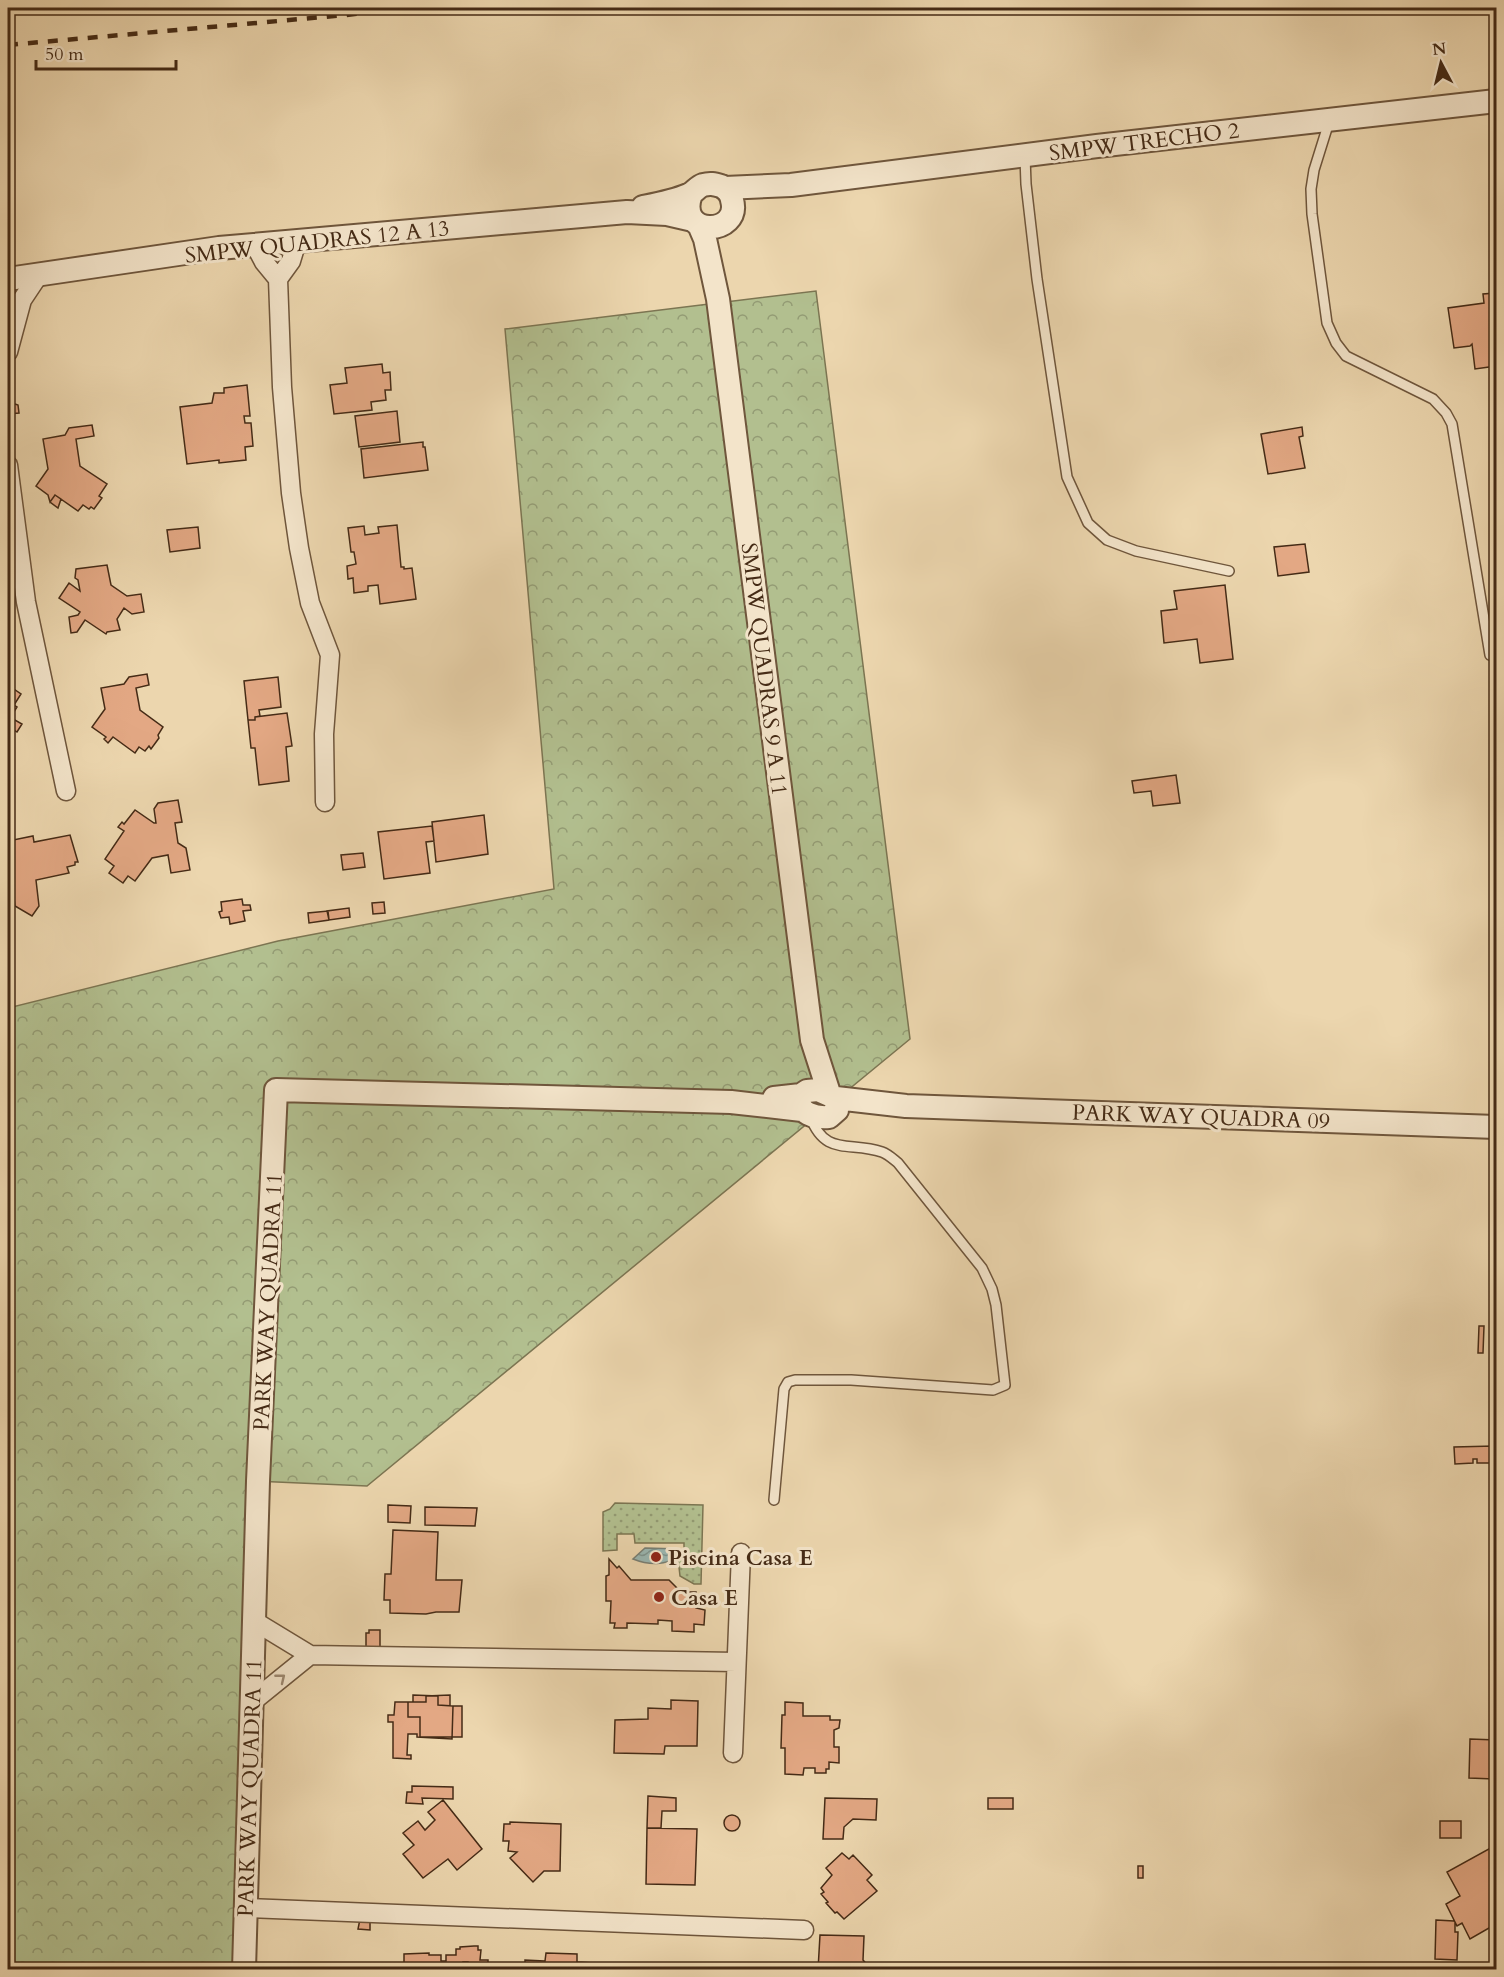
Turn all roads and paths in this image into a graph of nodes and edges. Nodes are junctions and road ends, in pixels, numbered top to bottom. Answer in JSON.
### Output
{"nodes":[{"id":1,"x":1497,"y":101,"type":"edge"},
{"id":2,"x":1330,"y":120,"type":"junction"},
{"id":3,"x":1025,"y":155,"type":"junction"},
{"id":4,"x":791,"y":185,"type":"junction"},
{"id":5,"x":725,"y":188,"type":"junction"},
{"id":6,"x":691,"y":194,"type":"junction"},
{"id":7,"x":627,"y":212,"type":"junction"},
{"id":8,"x":729,"y":217,"type":"junction"},
{"id":9,"x":696,"y":223,"type":"junction"},
{"id":10,"x":297,"y":241,"type":"junction"},
{"id":11,"x":255,"y":245,"type":"junction"},
{"id":12,"x":38,"y":276,"type":"junction"},
{"id":13,"x":8,"y":279,"type":"edge"},
{"id":14,"x":278,"y":279,"type":"junction"},
{"id":15,"x":718,"y":299,"type":"junction"},
{"id":16,"x":8,"y":352,"type":"edge"},
{"id":17,"x":8,"y":465,"type":"edge"},
{"id":18,"x":1229,"y":571,"type":"dead end"},
{"id":19,"x":1490,"y":655,"type":"dead end"},
{"id":20,"x":66,"y":791,"type":"dead end"},
{"id":21,"x":325,"y":802,"type":"dead end"},
{"id":22,"x":817,"y":1102,"type":"junction"},
{"id":23,"x":1497,"y":1127,"type":"edge"},
{"id":24,"x":774,"y":1500,"type":"dead end"},
{"id":25,"x":741,"y":1553,"type":"dead end"},
{"id":26,"x":254,"y":1621,"type":"junction"},
{"id":27,"x":310,"y":1655,"type":"junction"},
{"id":28,"x":736,"y":1662,"type":"junction"},
{"id":29,"x":252,"y":1702,"type":"junction"},
{"id":30,"x":733,"y":1753,"type":"dead end"},
{"id":31,"x":246,"y":1908,"type":"junction"},
{"id":32,"x":804,"y":1930,"type":"dead end"},
{"id":33,"x":244,"y":1970,"type":"edge"}],
"edges":[{"from":1,"to":2,"type":"street","name":"SMPW TRECHO 2"},
{"from":2,"to":3,"type":"street","name":"SMPW TRECHO 2"},
{"from":2,"to":19,"type":"lane"},
{"from":3,"to":4,"type":"street","name":"SMPW TRECHO 2"},
{"from":3,"to":18,"type":"lane"},
{"from":4,"to":5,"type":"street"},
{"from":4,"to":8,"type":"street"},
{"from":5,"to":6,"type":"street"},
{"from":5,"to":8,"type":"street"},
{"from":6,"to":7,"type":"street","name":"SMPW QUADRAS 12 A 13"},
{"from":6,"to":9,"type":"street"},
{"from":7,"to":9,"type":"street","name":"SMPW QUADRAS 12 A 13"},
{"from":7,"to":10,"type":"street","name":"SMPW QUADRAS 12 A 13"},
{"from":8,"to":9,"type":"street"},
{"from":8,"to":15,"type":"street","name":"SMPW QUADRAS 9 A 11"},
{"from":9,"to":15,"type":"street","name":"SMPW QUADRAS 9 A 11"},
{"from":10,"to":11,"type":"street","name":"SMPW QUADRAS 12 A 13"},
{"from":10,"to":14,"type":"street"},
{"from":11,"to":12,"type":"street","name":"SMPW QUADRAS 12 A 13"},
{"from":11,"to":14,"type":"street"},
{"from":12,"to":13,"type":"street","name":"SMPW QUADRAS 12 A 13"},
{"from":12,"to":16,"type":"street"},
{"from":14,"to":21,"type":"street"},
{"from":15,"to":22,"type":"street","name":"SMPW QUADRAS 9 A 11"},
{"from":17,"to":20,"type":"street"},
{"from":22,"to":23,"type":"street","name":"PARK WAY QUADRA 09"},
{"from":22,"to":24,"type":"lane"},
{"from":22,"to":26,"type":"street","name":"PARK WAY QUADRA 11"},
{"from":25,"to":28,"type":"street"},
{"from":26,"to":27,"type":"street"},
{"from":26,"to":29,"type":"street","name":"PARK WAY QUADRA 11"},
{"from":27,"to":28,"type":"street"},
{"from":29,"to":27,"type":"street","one_way":true},
{"from":28,"to":30,"type":"street"},
{"from":29,"to":31,"type":"street","name":"PARK WAY QUADRA 11"},
{"from":31,"to":32,"type":"street"},
{"from":31,"to":33,"type":"street","name":"PARK WAY QUADRA 11"}]}
